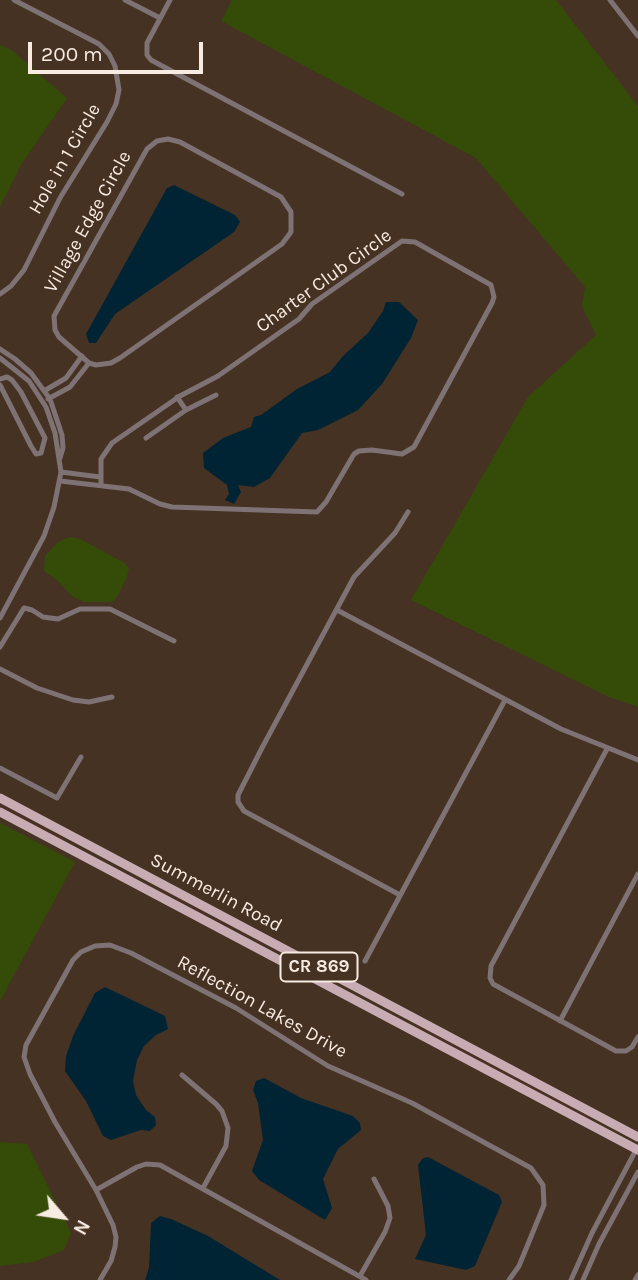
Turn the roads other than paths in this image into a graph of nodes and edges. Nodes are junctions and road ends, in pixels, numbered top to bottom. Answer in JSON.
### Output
{"nodes":[{"id":1,"x":14,"y":0,"type":"edge"},
{"id":2,"x":125,"y":0,"type":"edge"},
{"id":3,"x":170,"y":0,"type":"edge"},
{"id":4,"x":610,"y":0,"type":"edge"},
{"id":5,"x":160,"y":18,"type":"junction"},
{"id":6,"x":638,"y":36,"type":"edge"},
{"id":7,"x":402,"y":194,"type":"dead end"},
{"id":8,"x":0,"y":294,"type":"edge"},
{"id":9,"x":0,"y":349,"type":"edge"},
{"id":10,"x":82,"y":356,"type":"junction"},
{"id":11,"x":0,"y":358,"type":"edge"},
{"id":12,"x":89,"y":363,"type":"junction"},
{"id":13,"x":71,"y":373,"type":"junction"},
{"id":14,"x":0,"y":379,"type":"edge"},
{"id":15,"x":77,"y":379,"type":"junction"},
{"id":16,"x":0,"y":385,"type":"edge"},
{"id":17,"x":45,"y":390,"type":"junction"},
{"id":18,"x":38,"y":394,"type":"junction"},
{"id":19,"x":216,"y":396,"type":"dead end"},
{"id":20,"x":177,"y":397,"type":"junction"},
{"id":21,"x":50,"y":399,"type":"junction"},
{"id":22,"x":43,"y":402,"type":"junction"},
{"id":23,"x":186,"y":410,"type":"junction"},
{"id":24,"x":146,"y":438,"type":"dead end"},
{"id":25,"x":60,"y":458,"type":"junction"},
{"id":26,"x":61,"y":472,"type":"junction"},
{"id":27,"x":100,"y":477,"type":"junction"},
{"id":28,"x":60,"y":481,"type":"junction"},
{"id":29,"x":101,"y":485,"type":"junction"},
{"id":30,"x":408,"y":512,"type":"dead end"},
{"id":31,"x":337,"y":610,"type":"junction"},
{"id":32,"x":0,"y":618,"type":"edge"},
{"id":33,"x":174,"y":641,"type":"dead end"},
{"id":34,"x":0,"y":647,"type":"edge"},
{"id":35,"x":0,"y":669,"type":"edge"},
{"id":36,"x":112,"y":697,"type":"dead end"},
{"id":37,"x":505,"y":700,"type":"junction"},
{"id":38,"x":607,"y":749,"type":"junction"},
{"id":39,"x":81,"y":757,"type":"dead end"},
{"id":40,"x":638,"y":760,"type":"edge"},
{"id":41,"x":0,"y":768,"type":"edge"},
{"id":42,"x":0,"y":798,"type":"edge"},
{"id":43,"x":0,"y":812,"type":"edge"},
{"id":44,"x":638,"y":874,"type":"edge"},
{"id":45,"x":400,"y":895,"type":"junction"},
{"id":46,"x":365,"y":961,"type":"dead end"},
{"id":47,"x":560,"y":1020,"type":"junction"},
{"id":48,"x":638,"y":1037,"type":"edge"},
{"id":49,"x":182,"y":1075,"type":"dead end"},
{"id":50,"x":638,"y":1137,"type":"edge"},
{"id":51,"x":638,"y":1149,"type":"edge"},
{"id":52,"x":638,"y":1172,"type":"edge"},
{"id":53,"x":374,"y":1179,"type":"dead end"},
{"id":54,"x":203,"y":1188,"type":"junction"},
{"id":55,"x":96,"y":1189,"type":"junction"},
{"id":56,"x":638,"y":1275,"type":"edge"},
{"id":57,"x":360,"y":1276,"type":"junction"},
{"id":58,"x":100,"y":1280,"type":"edge"},
{"id":59,"x":366,"y":1280,"type":"edge"},
{"id":60,"x":509,"y":1280,"type":"edge"},
{"id":61,"x":570,"y":1280,"type":"edge"},
{"id":62,"x":583,"y":1280,"type":"edge"},
{"id":63,"x":635,"y":1280,"type":"edge"}],
"edges":[{"from":1,"to":8,"type":"street","name":"Hole in 1 Circle"},
{"from":2,"to":5,"type":"street"},
{"from":3,"to":5,"type":"street"},
{"from":4,"to":6,"type":"street"},
{"from":5,"to":7,"type":"street"},
{"from":9,"to":17,"type":"street"},
{"from":10,"to":12,"type":"street","name":"Village Edge Circle"},
{"from":10,"to":12,"type":"street","name":"Village Edge Circle"},
{"from":10,"to":13,"type":"street"},
{"from":11,"to":18,"type":"street"},
{"from":12,"to":15,"type":"street"},
{"from":13,"to":15,"type":"street"},
{"from":13,"to":17,"type":"street"},
{"from":14,"to":16,"type":"street"},
{"from":15,"to":21,"type":"street"},
{"from":17,"to":18,"type":"street"},
{"from":17,"to":21,"type":"street"},
{"from":18,"to":22,"type":"street"},
{"from":19,"to":23,"type":"street"},
{"from":20,"to":23,"type":"street"},
{"from":20,"to":27,"type":"street","name":"Charter Club Circle"},
{"from":20,"to":29,"type":"street","name":"Charter Club Circle"},
{"from":21,"to":22,"type":"street"},
{"from":21,"to":25,"type":"street"},
{"from":22,"to":25,"type":"street"},
{"from":23,"to":24,"type":"street"},
{"from":25,"to":26,"type":"street"},
{"from":26,"to":27,"type":"street"},
{"from":26,"to":28,"type":"street"},
{"from":27,"to":29,"type":"street"},
{"from":28,"to":29,"type":"street","name":"Charter Club Circle"},
{"from":28,"to":32,"type":"street"},
{"from":30,"to":31,"type":"street"},
{"from":31,"to":37,"type":"street"},
{"from":31,"to":45,"type":"street"},
{"from":33,"to":34,"type":"street"},
{"from":35,"to":36,"type":"street"},
{"from":37,"to":38,"type":"street"},
{"from":37,"to":45,"type":"street"},
{"from":38,"to":40,"type":"street"},
{"from":38,"to":47,"type":"street"},
{"from":39,"to":41,"type":"street"},
{"from":42,"to":50,"type":"main road","name":"Summerlin Road","number":"CR 869"},
{"from":43,"to":51,"type":"main road","name":"Summerlin Road","number":"CR 869"},
{"from":44,"to":47,"type":"street"},
{"from":45,"to":46,"type":"street"},
{"from":47,"to":48,"type":"street"},
{"from":49,"to":54,"type":"street"},
{"from":51,"to":61,"type":"street"},
{"from":52,"to":62,"type":"street"},
{"from":53,"to":57,"type":"street"},
{"from":54,"to":55,"type":"street"},
{"from":54,"to":57,"type":"street"},
{"from":55,"to":58,"type":"street","name":"Reflection Lakes Drive"},
{"from":55,"to":60,"type":"street","name":"Reflection Lakes Drive"},
{"from":56,"to":63,"type":"street"},
{"from":57,"to":59,"type":"street"}]}
